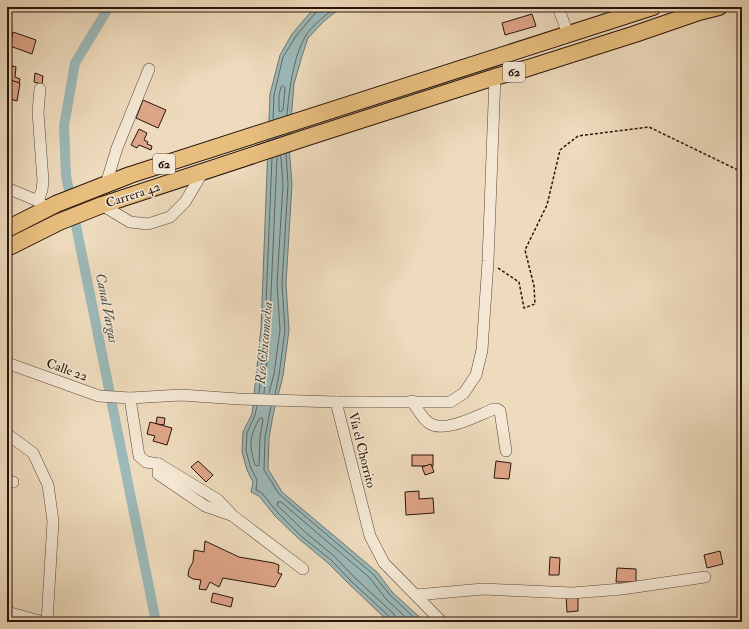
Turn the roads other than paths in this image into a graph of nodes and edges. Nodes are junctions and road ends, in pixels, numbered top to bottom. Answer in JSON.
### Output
{"nodes":[{"id":1,"x":558,"y":7,"type":"edge"},
{"id":2,"x":653,"y":7,"type":"edge"},
{"id":3,"x":719,"y":7,"type":"edge"},
{"id":4,"x":568,"y":34,"type":"junction"},
{"id":5,"x":149,"y":69,"type":"dead end"},
{"id":6,"x":495,"y":77,"type":"junction"},
{"id":7,"x":40,"y":89,"type":"dead end"},
{"id":8,"x":203,"y":172,"type":"junction"},
{"id":9,"x":106,"y":184,"type":"junction"},
{"id":10,"x":7,"y":188,"type":"edge"},
{"id":11,"x":47,"y":204,"type":"junction"},
{"id":12,"x":102,"y":205,"type":"junction"},
{"id":13,"x":7,"y":229,"type":"edge"},
{"id":14,"x":7,"y":248,"type":"edge"},
{"id":15,"x":7,"y":363,"type":"edge"},
{"id":16,"x":124,"y":398,"type":"junction"},
{"id":17,"x":412,"y":401,"type":"junction"},
{"id":18,"x":336,"y":402,"type":"junction"},
{"id":19,"x":7,"y":434,"type":"edge"},
{"id":20,"x":506,"y":451,"type":"dead end"},
{"id":21,"x":303,"y":569,"type":"dead end"},
{"id":22,"x":705,"y":577,"type":"dead end"},
{"id":23,"x":416,"y":595,"type":"junction"},
{"id":24,"x":7,"y":612,"type":"edge"},
{"id":25,"x":43,"y":622,"type":"edge"},
{"id":26,"x":46,"y":622,"type":"edge"},
{"id":27,"x":442,"y":622,"type":"edge"}],
"edges":[{"from":1,"to":4,"type":"street"},
{"from":2,"to":4,"type":"highway","number":"62"},
{"from":3,"to":6,"type":"highway","number":"62"},
{"from":4,"to":9,"type":"highway","name":"Carrera 42","number":"62"},
{"from":5,"to":9,"type":"street"},
{"from":6,"to":8,"type":"highway","name":"Carrera 42","number":"62"},
{"from":6,"to":17,"type":"street"},
{"from":7,"to":11,"type":"street"},
{"from":8,"to":12,"type":"highway","name":"Carrera 42","number":"62"},
{"from":8,"to":12,"type":"street"},
{"from":9,"to":11,"type":"highway","name":"Carrera 42","number":"62"},
{"from":10,"to":11,"type":"street"},
{"from":11,"to":13,"type":"highway","name":"Carrera 42","number":"62"},
{"from":12,"to":14,"type":"highway","name":"Carrera 42","number":"62"},
{"from":15,"to":16,"type":"street","name":"Calle 22"},
{"from":16,"to":18,"type":"street","name":"Vía el Chorrito"},
{"from":16,"to":21,"type":"street"},
{"from":17,"to":18,"type":"street"},
{"from":17,"to":20,"type":"street"},
{"from":18,"to":23,"type":"street","name":"Vía el Chorrito"},
{"from":19,"to":26,"type":"street"},
{"from":22,"to":23,"type":"street"},
{"from":23,"to":27,"type":"street","name":"Vía el Chorrito"},
{"from":24,"to":25,"type":"street"}]}
